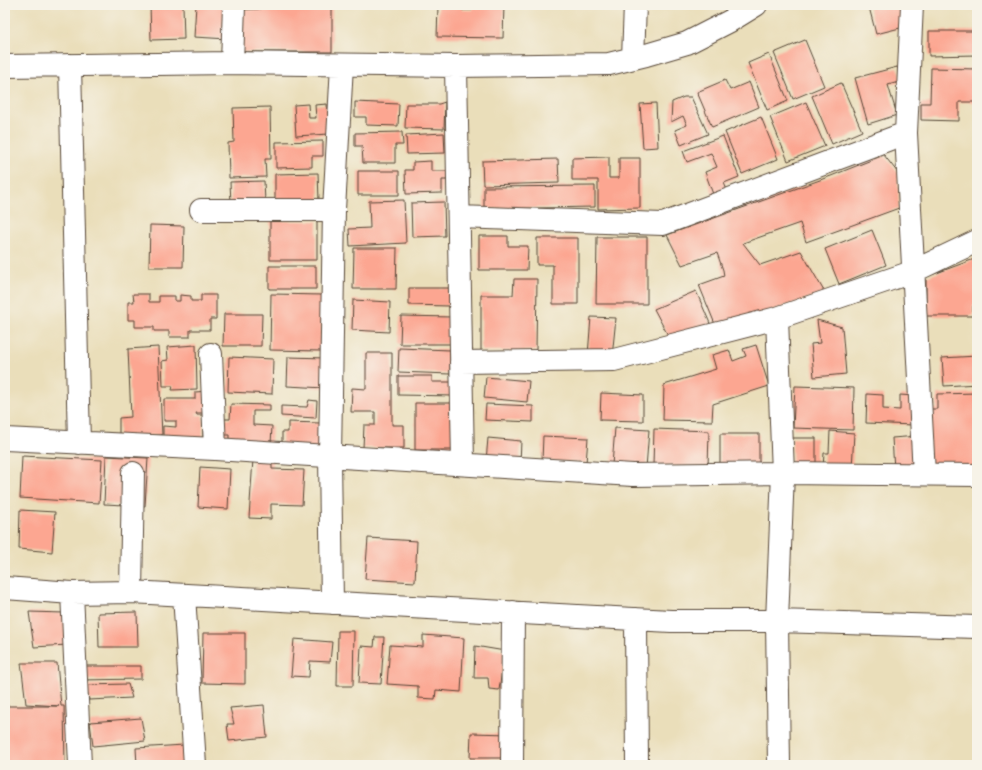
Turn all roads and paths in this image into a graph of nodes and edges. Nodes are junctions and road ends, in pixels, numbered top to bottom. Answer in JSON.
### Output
{"nodes":[{"id":1,"x":234,"y":5,"type":"edge"},
{"id":2,"x":635,"y":5,"type":"edge"},
{"id":3,"x":756,"y":5,"type":"edge"},
{"id":4,"x":912,"y":5,"type":"edge"},
{"id":5,"x":633,"y":58,"type":"junction"},
{"id":6,"x":232,"y":63,"type":"junction"},
{"id":7,"x":70,"y":65,"type":"junction"},
{"id":8,"x":342,"y":65,"type":"junction"},
{"id":9,"x":5,"y":66,"type":"edge"},
{"id":10,"x":456,"y":66,"type":"junction"},
{"id":11,"x":906,"y":133,"type":"junction"},
{"id":12,"x":201,"y":210,"type":"dead end"},
{"id":13,"x":334,"y":210,"type":"junction"},
{"id":14,"x":459,"y":217,"type":"junction"},
{"id":15,"x":977,"y":241,"type":"edge"},
{"id":16,"x":912,"y":272,"type":"junction"},
{"id":17,"x":777,"y":318,"type":"junction"},
{"id":18,"x":211,"y":354,"type":"dead end"},
{"id":19,"x":461,"y":362,"type":"junction"},
{"id":20,"x":5,"y":439,"type":"edge"},
{"id":21,"x":79,"y":443,"type":"junction"},
{"id":22,"x":215,"y":449,"type":"junction"},
{"id":23,"x":330,"y":456,"type":"junction"},
{"id":24,"x":463,"y":464,"type":"junction"},
{"id":25,"x":133,"y":473,"type":"dead end"},
{"id":26,"x":783,"y":473,"type":"junction"},
{"id":27,"x":924,"y":474,"type":"junction"},
{"id":28,"x":977,"y":475,"type":"edge"},
{"id":29,"x":5,"y":588,"type":"edge"},
{"id":30,"x":72,"y":592,"type":"junction"},
{"id":31,"x":131,"y":592,"type":"junction"},
{"id":32,"x":184,"y":595,"type":"junction"},
{"id":33,"x":332,"y":603,"type":"junction"},
{"id":34,"x":513,"y":612,"type":"junction"},
{"id":35,"x":636,"y":619,"type":"junction"},
{"id":36,"x":777,"y":621,"type":"junction"},
{"id":37,"x":977,"y":627,"type":"edge"},
{"id":38,"x":80,"y":765,"type":"edge"},
{"id":39,"x":195,"y":765,"type":"edge"},
{"id":40,"x":512,"y":765,"type":"edge"},
{"id":41,"x":637,"y":765,"type":"edge"},
{"id":42,"x":779,"y":765,"type":"edge"}],
"edges":[{"from":1,"to":6,"type":"street"},
{"from":2,"to":5,"type":"street"},
{"from":3,"to":5,"type":"street"},
{"from":4,"to":11,"type":"street"},
{"from":5,"to":10,"type":"street"},
{"from":6,"to":7,"type":"street"},
{"from":6,"to":8,"type":"street"},
{"from":7,"to":9,"type":"street"},
{"from":7,"to":21,"type":"street"},
{"from":8,"to":10,"type":"street"},
{"from":8,"to":13,"type":"street"},
{"from":10,"to":14,"type":"street"},
{"from":11,"to":14,"type":"street"},
{"from":11,"to":16,"type":"street"},
{"from":12,"to":13,"type":"street"},
{"from":13,"to":23,"type":"street"},
{"from":14,"to":19,"type":"street"},
{"from":15,"to":16,"type":"street"},
{"from":16,"to":17,"type":"street"},
{"from":16,"to":27,"type":"street"},
{"from":17,"to":19,"type":"street"},
{"from":17,"to":26,"type":"street"},
{"from":18,"to":22,"type":"street"},
{"from":19,"to":24,"type":"street"},
{"from":20,"to":21,"type":"street"},
{"from":21,"to":22,"type":"street"},
{"from":22,"to":23,"type":"street"},
{"from":23,"to":24,"type":"street"},
{"from":23,"to":33,"type":"street"},
{"from":24,"to":26,"type":"street"},
{"from":25,"to":31,"type":"street"},
{"from":26,"to":27,"type":"street"},
{"from":26,"to":36,"type":"street"},
{"from":27,"to":28,"type":"street"},
{"from":29,"to":30,"type":"street"},
{"from":30,"to":31,"type":"street"},
{"from":30,"to":38,"type":"street"},
{"from":31,"to":32,"type":"street"},
{"from":32,"to":33,"type":"street"},
{"from":32,"to":39,"type":"street"},
{"from":33,"to":34,"type":"street"},
{"from":34,"to":35,"type":"street"},
{"from":34,"to":40,"type":"street"},
{"from":35,"to":36,"type":"street"},
{"from":35,"to":41,"type":"street"},
{"from":36,"to":37,"type":"street"},
{"from":36,"to":42,"type":"street"}]}
